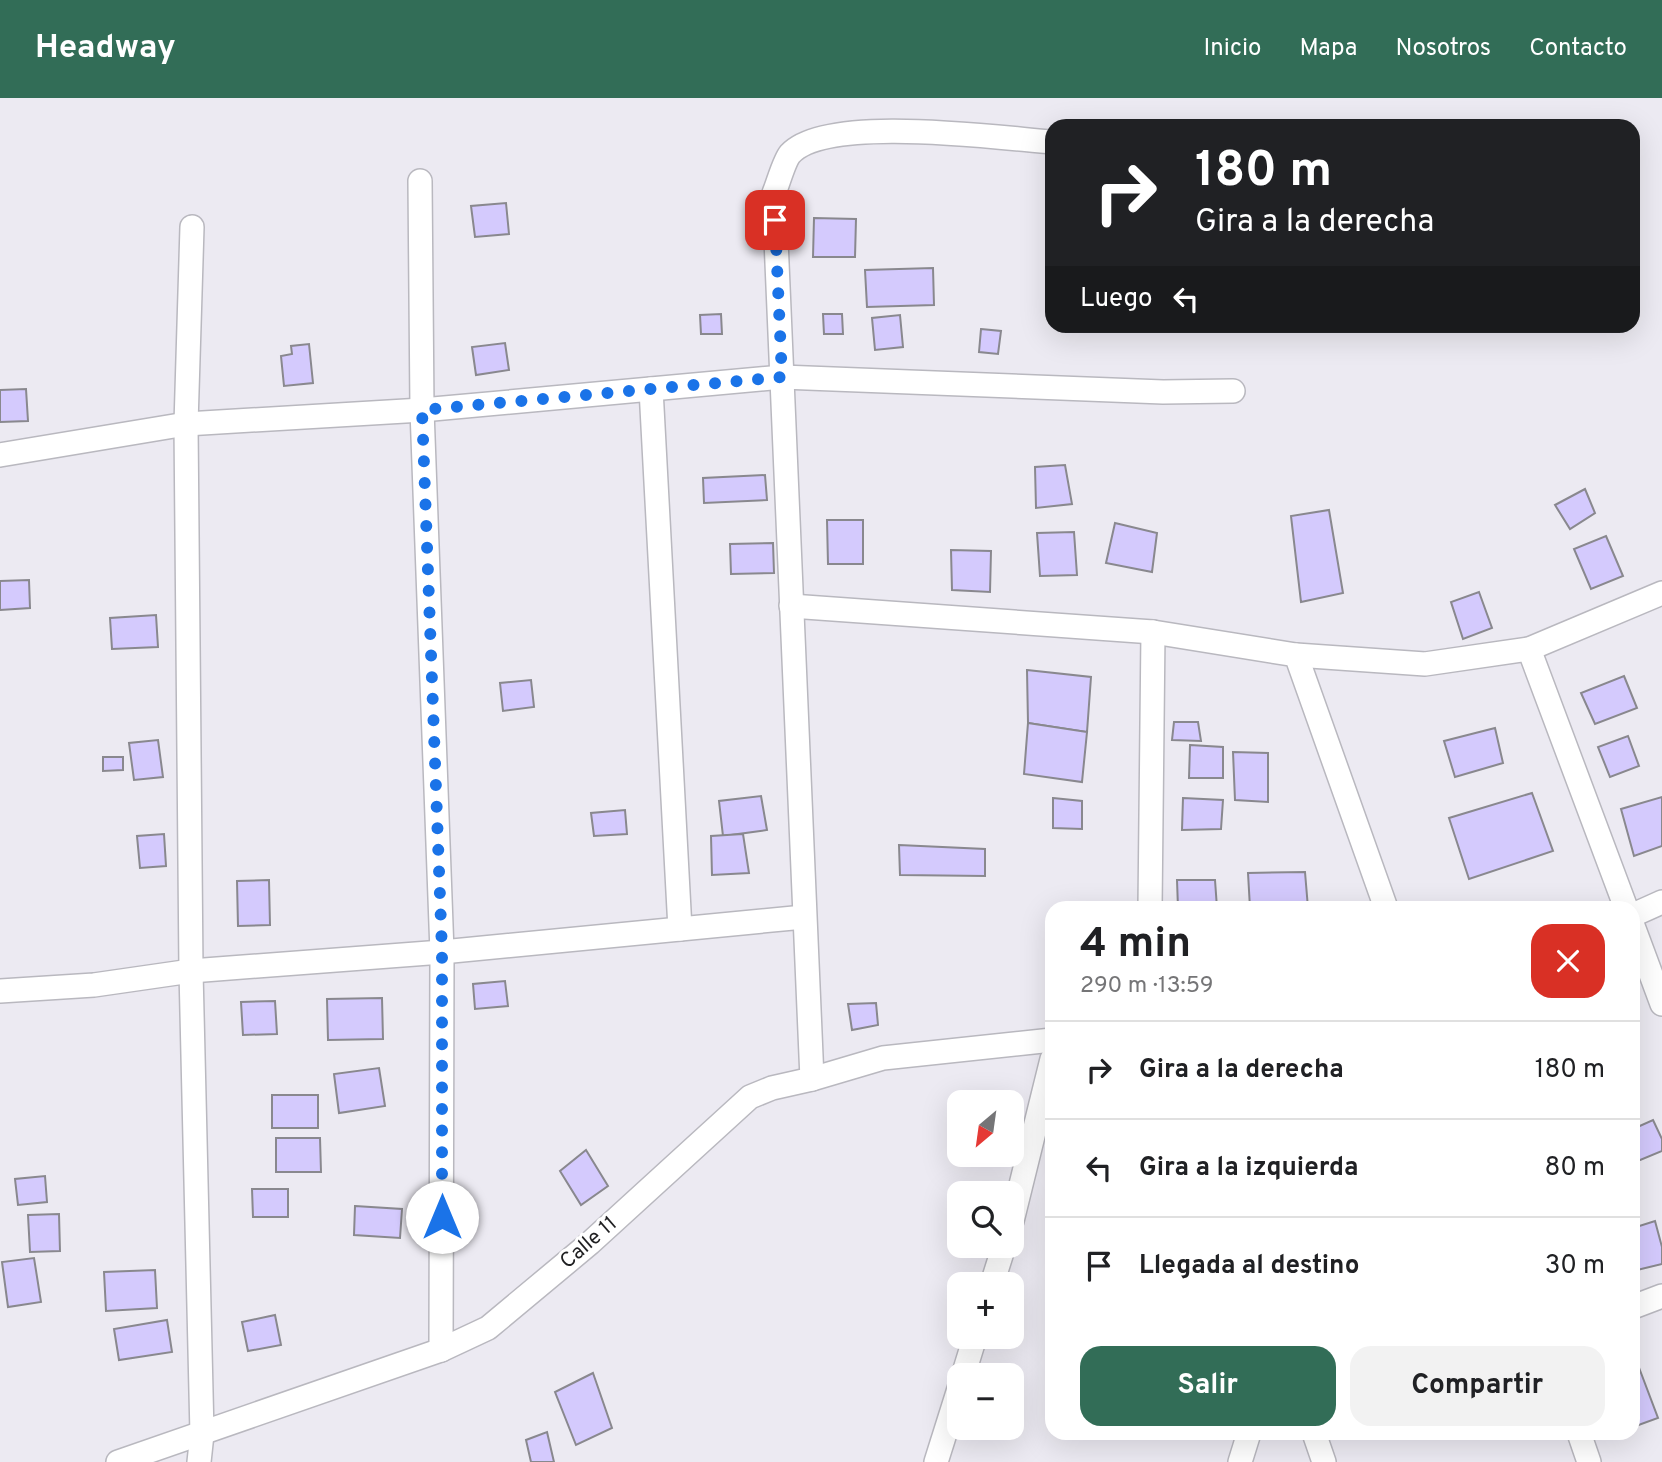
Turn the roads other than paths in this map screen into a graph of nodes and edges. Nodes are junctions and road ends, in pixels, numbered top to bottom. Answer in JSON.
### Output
{"nodes":[{"id":1,"x":1045,"y":141,"type":"edge"},
{"id":2,"x":420,"y":181,"type":"dead end"},
{"id":3,"x":192,"y":227,"type":"dead end"},
{"id":4,"x":782,"y":377,"type":"junction"},
{"id":5,"x":651,"y":389,"type":"junction"},
{"id":6,"x":1233,"y":391,"type":"dead end"},
{"id":7,"x":422,"y":410,"type":"junction"},
{"id":8,"x":186,"y":424,"type":"junction"},
{"id":9,"x":0,"y":455,"type":"edge"},
{"id":10,"x":1662,"y":593,"type":"edge"},
{"id":11,"x":792,"y":606,"type":"junction"},
{"id":12,"x":1153,"y":632,"type":"junction"},
{"id":13,"x":1529,"y":649,"type":"junction"},
{"id":14,"x":1296,"y":655,"type":"junction"},
{"id":15,"x":1150,"y":901,"type":"edge"},
{"id":16,"x":1384,"y":901,"type":"edge"},
{"id":17,"x":1623,"y":901,"type":"edge"},
{"id":18,"x":1662,"y":902,"type":"edge"},
{"id":19,"x":1640,"y":912,"type":"edge"},
{"id":20,"x":804,"y":916,"type":"junction"},
{"id":21,"x":680,"y":929,"type":"junction"},
{"id":22,"x":1640,"y":945,"type":"edge"},
{"id":23,"x":442,"y":951,"type":"junction"},
{"id":24,"x":191,"y":971,"type":"junction"},
{"id":25,"x":0,"y":991,"type":"edge"},
{"id":26,"x":1662,"y":1004,"type":"edge"},
{"id":27,"x":1045,"y":1041,"type":"edge"},
{"id":28,"x":811,"y":1079,"type":"junction"},
{"id":29,"x":1045,"y":1087,"type":"edge"},
{"id":30,"x":1022,"y":1181,"type":"edge"},
{"id":31,"x":1662,"y":1296,"type":"edge"},
{"id":32,"x":1640,"y":1304,"type":"edge"},
{"id":33,"x":441,"y":1350,"type":"junction"},
{"id":34,"x":947,"y":1427,"type":"edge"},
{"id":35,"x":202,"y":1434,"type":"junction"},
{"id":36,"x":1247,"y":1440,"type":"edge"},
{"id":37,"x":1316,"y":1440,"type":"edge"},
{"id":38,"x":1581,"y":1440,"type":"edge"},
{"id":39,"x":118,"y":1462,"type":"edge"},
{"id":40,"x":199,"y":1462,"type":"edge"},
{"id":41,"x":936,"y":1462,"type":"edge"},
{"id":42,"x":1240,"y":1462,"type":"edge"},
{"id":43,"x":1324,"y":1462,"type":"edge"},
{"id":44,"x":1589,"y":1462,"type":"edge"}],
"edges":[{"from":1,"to":4,"type":"street"},
{"from":2,"to":7,"type":"street"},
{"from":3,"to":8,"type":"street"},
{"from":4,"to":5,"type":"street"},
{"from":4,"to":6,"type":"street"},
{"from":4,"to":11,"type":"street"},
{"from":5,"to":7,"type":"street"},
{"from":5,"to":21,"type":"street"},
{"from":7,"to":8,"type":"street"},
{"from":7,"to":23,"type":"street"},
{"from":8,"to":9,"type":"street"},
{"from":8,"to":24,"type":"street"},
{"from":10,"to":13,"type":"street"},
{"from":11,"to":12,"type":"street"},
{"from":11,"to":20,"type":"street"},
{"from":12,"to":14,"type":"street"},
{"from":12,"to":15,"type":"street"},
{"from":13,"to":14,"type":"street"},
{"from":13,"to":17,"type":"street"},
{"from":14,"to":16,"type":"street"},
{"from":18,"to":19,"type":"street"},
{"from":20,"to":21,"type":"street"},
{"from":20,"to":28,"type":"street"},
{"from":21,"to":23,"type":"street"},
{"from":22,"to":26,"type":"street"},
{"from":23,"to":24,"type":"street"},
{"from":23,"to":33,"type":"street"},
{"from":24,"to":25,"type":"street"},
{"from":24,"to":35,"type":"street"},
{"from":27,"to":28,"type":"street","name":"Calle 11"},
{"from":28,"to":33,"type":"street","name":"Calle 11"},
{"from":29,"to":30,"type":"street"},
{"from":31,"to":32,"type":"street"},
{"from":33,"to":35,"type":"street","name":"Calle 11"},
{"from":34,"to":41,"type":"street"},
{"from":35,"to":39,"type":"street","name":"Calle 11"},
{"from":35,"to":40,"type":"street"},
{"from":36,"to":42,"type":"street"},
{"from":37,"to":43,"type":"street"},
{"from":38,"to":44,"type":"street"}]}
